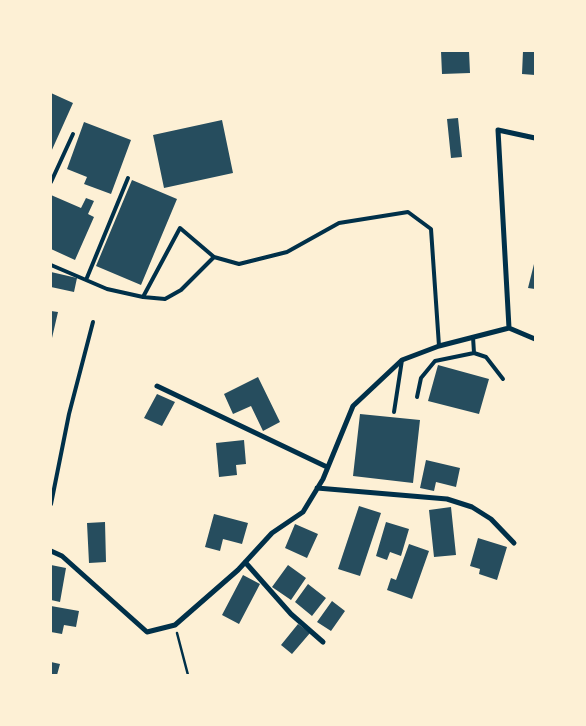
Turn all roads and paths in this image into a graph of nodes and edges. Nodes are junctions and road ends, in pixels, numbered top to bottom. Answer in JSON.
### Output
{"nodes":[{"id":1,"x":73,"y":134,"type":"dead end"},
{"id":2,"x":535,"y":138,"type":"edge"},
{"id":3,"x":128,"y":178,"type":"dead end"},
{"id":4,"x":51,"y":182,"type":"edge"},
{"id":5,"x":214,"y":257,"type":"junction"},
{"id":6,"x":51,"y":265,"type":"edge"},
{"id":7,"x":86,"y":280,"type":"junction"},
{"id":8,"x":143,"y":297,"type":"junction"},
{"id":9,"x":93,"y":322,"type":"dead end"},
{"id":10,"x":508,"y":328,"type":"junction"},
{"id":11,"x":473,"y":337,"type":"junction"},
{"id":12,"x":535,"y":339,"type":"edge"},
{"id":13,"x":439,"y":346,"type":"junction"},
{"id":14,"x":474,"y":353,"type":"junction"},
{"id":15,"x":402,"y":360,"type":"junction"},
{"id":16,"x":503,"y":379,"type":"dead end"},
{"id":17,"x":157,"y":386,"type":"dead end"},
{"id":18,"x":417,"y":397,"type":"dead end"},
{"id":19,"x":394,"y":412,"type":"dead end"},
{"id":20,"x":327,"y":467,"type":"junction"},
{"id":21,"x":317,"y":488,"type":"junction"},
{"id":22,"x":51,"y":504,"type":"edge"},
{"id":23,"x":514,"y":543,"type":"dead end"},
{"id":24,"x":51,"y":551,"type":"edge"},
{"id":25,"x":245,"y":562,"type":"junction"},
{"id":26,"x":175,"y":625,"type":"junction"},
{"id":27,"x":323,"y":642,"type":"dead end"},
{"id":28,"x":188,"y":675,"type":"edge"}],
"edges":[{"from":1,"to":4,"type":"lane"},
{"from":2,"to":10,"type":"street"},
{"from":3,"to":7,"type":"lane"},
{"from":5,"to":8,"type":"lane"},
{"from":5,"to":8,"type":"lane"},
{"from":5,"to":13,"type":"lane"},
{"from":6,"to":7,"type":"lane"},
{"from":7,"to":8,"type":"lane"},
{"from":9,"to":22,"type":"lane"},
{"from":10,"to":11,"type":"street"},
{"from":10,"to":12,"type":"street"},
{"from":11,"to":13,"type":"street"},
{"from":11,"to":14,"type":"lane"},
{"from":13,"to":15,"type":"street"},
{"from":14,"to":16,"type":"lane"},
{"from":14,"to":18,"type":"lane"},
{"from":15,"to":19,"type":"lane"},
{"from":15,"to":20,"type":"street"},
{"from":17,"to":20,"type":"street"},
{"from":20,"to":21,"type":"street"},
{"from":21,"to":23,"type":"street"},
{"from":21,"to":25,"type":"street"},
{"from":24,"to":26,"type":"street"},
{"from":25,"to":26,"type":"street"},
{"from":25,"to":27,"type":"street"},
{"from":26,"to":28,"type":"path"}]}
